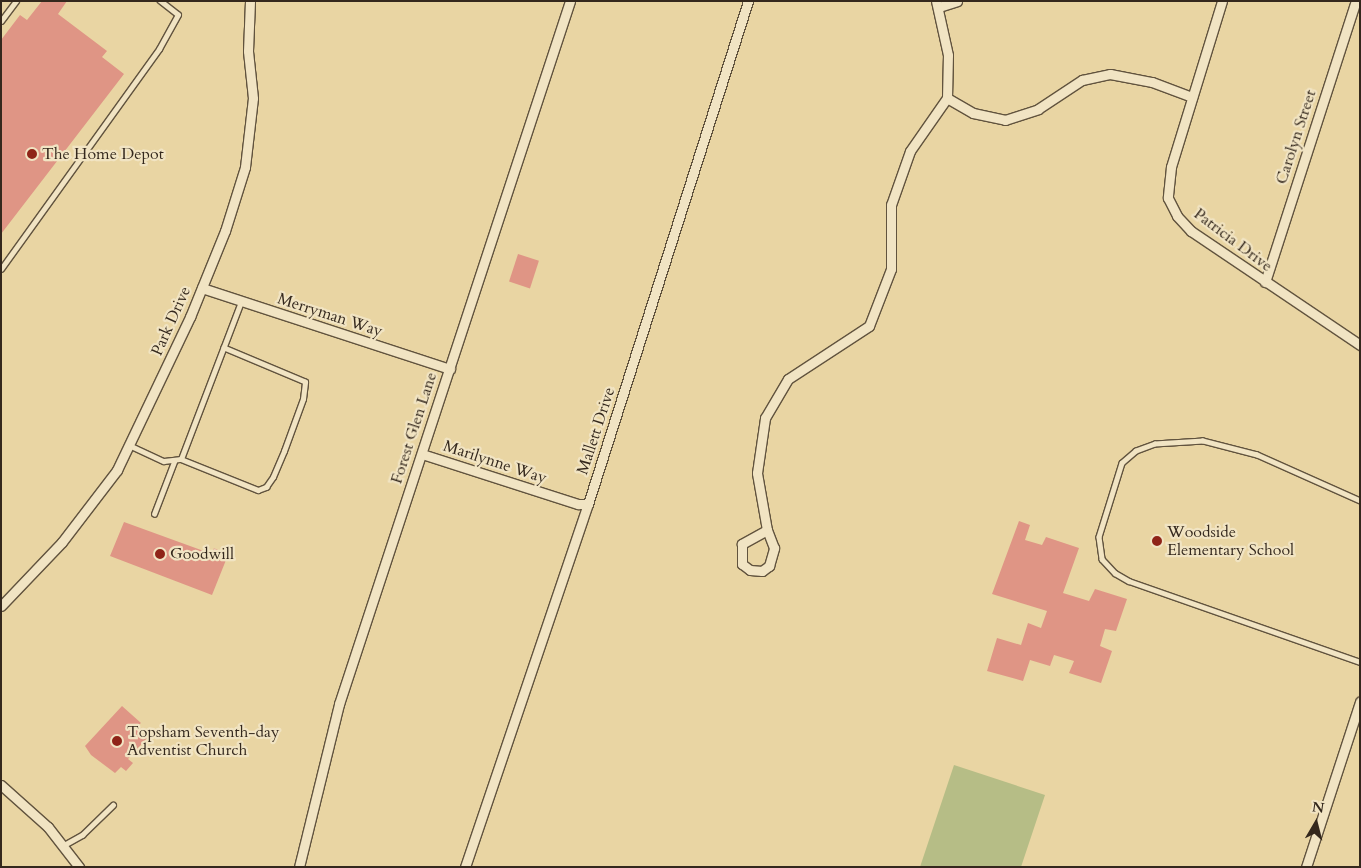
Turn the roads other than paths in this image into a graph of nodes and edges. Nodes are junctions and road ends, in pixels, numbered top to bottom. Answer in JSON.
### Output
{"nodes":[{"id":1,"x":16,"y":1,"type":"edge"},
{"id":2,"x":160,"y":1,"type":"edge"},
{"id":3,"x":250,"y":1,"type":"edge"},
{"id":4,"x":570,"y":1,"type":"edge"},
{"id":5,"x":748,"y":1,"type":"edge"},
{"id":6,"x":957,"y":1,"type":"edge"},
{"id":7,"x":1222,"y":1,"type":"edge"},
{"id":8,"x":1356,"y":1,"type":"edge"},
{"id":9,"x":938,"y":4,"type":"edge"},
{"id":10,"x":1,"y":21,"type":"edge"},
{"id":11,"x":1192,"y":97,"type":"junction"},
{"id":12,"x":947,"y":98,"type":"junction"},
{"id":13,"x":1,"y":269,"type":"edge"},
{"id":14,"x":1265,"y":282,"type":"junction"},
{"id":15,"x":202,"y":288,"type":"junction"},
{"id":16,"x":241,"y":302,"type":"junction"},
{"id":17,"x":1360,"y":345,"type":"edge"},
{"id":18,"x":224,"y":348,"type":"junction"},
{"id":19,"x":450,"y":369,"type":"junction"},
{"id":20,"x":129,"y":445,"type":"junction"},
{"id":21,"x":422,"y":454,"type":"junction"},
{"id":22,"x":180,"y":458,"type":"junction"},
{"id":23,"x":174,"y":462,"type":"junction"},
{"id":24,"x":1360,"y":501,"type":"edge"},
{"id":25,"x":588,"y":504,"type":"junction"},
{"id":26,"x":154,"y":514,"type":"dead end"},
{"id":27,"x":767,"y":530,"type":"junction"},
{"id":28,"x":1,"y":606,"type":"edge"},
{"id":29,"x":1360,"y":662,"type":"edge"},
{"id":30,"x":1360,"y":702,"type":"edge"},
{"id":31,"x":1,"y":785,"type":"edge"},
{"id":32,"x":113,"y":805,"type":"dead end"},
{"id":33,"x":64,"y":846,"type":"junction"},
{"id":34,"x":79,"y":867,"type":"edge"},
{"id":35,"x":299,"y":867,"type":"edge"},
{"id":36,"x":465,"y":867,"type":"edge"},
{"id":37,"x":1306,"y":867,"type":"edge"}],
"edges":[{"from":1,"to":10,"type":"lane"},
{"from":2,"to":13,"type":"lane"},
{"from":3,"to":15,"type":"street","name":"Park Drive"},
{"from":4,"to":19,"type":"street","name":"Forest Glen Lane"},
{"from":5,"to":25,"type":"street","name":"Mallett Drive"},
{"from":6,"to":9,"type":"street"},
{"from":7,"to":11,"type":"street","name":"Patricia Drive"},
{"from":8,"to":14,"type":"street","name":"Carolyn Street"},
{"from":9,"to":12,"type":"street"},
{"from":11,"to":12,"type":"street"},
{"from":11,"to":14,"type":"street","name":"Patricia Drive"},
{"from":12,"to":27,"type":"street"},
{"from":14,"to":17,"type":"street","name":"Patricia Drive"},
{"from":15,"to":16,"type":"street","name":"Merryman Way"},
{"from":15,"to":20,"type":"street","name":"Park Drive"},
{"from":16,"to":18,"type":"lane"},
{"from":16,"to":19,"type":"street","name":"Merryman Way"},
{"from":18,"to":22,"type":"lane"},
{"from":18,"to":22,"type":"lane"},
{"from":19,"to":21,"type":"street","name":"Forest Glen Lane"},
{"from":20,"to":23,"type":"lane"},
{"from":20,"to":28,"type":"street","name":"Park Drive"},
{"from":21,"to":25,"type":"street","name":"Marilynne Way"},
{"from":21,"to":35,"type":"street","name":"Forest Glen Lane"},
{"from":22,"to":23,"type":"lane"},
{"from":23,"to":26,"type":"lane"},
{"from":24,"to":29,"type":"lane"},
{"from":25,"to":36,"type":"street","name":"Mallett Drive"},
{"from":27,"to":27,"type":"street"},
{"from":30,"to":37,"type":"street"},
{"from":31,"to":33,"type":"street"},
{"from":32,"to":33,"type":"lane"},
{"from":33,"to":34,"type":"street"}]}
